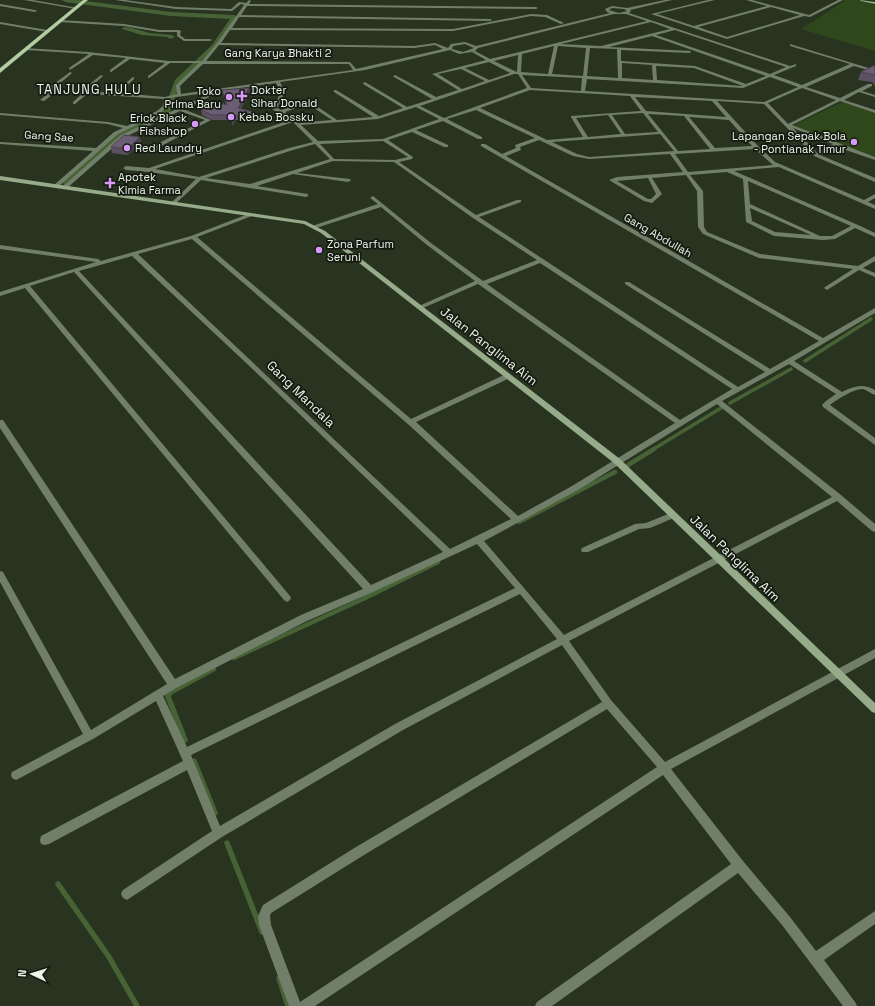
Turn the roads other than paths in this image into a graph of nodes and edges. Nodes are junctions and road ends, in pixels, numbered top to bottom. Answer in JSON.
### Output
{"nodes":[{"id":1,"x":26,"y":0,"type":"edge"},
{"id":2,"x":86,"y":0,"type":"edge"},
{"id":3,"x":117,"y":0,"type":"edge"},
{"id":4,"x":162,"y":0,"type":"edge"},
{"id":5,"x":659,"y":0,"type":"edge"},
{"id":6,"x":670,"y":0,"type":"edge"},
{"id":7,"x":713,"y":0,"type":"edge"},
{"id":8,"x":748,"y":0,"type":"edge"},
{"id":9,"x":841,"y":0,"type":"edge"},
{"id":10,"x":862,"y":0,"type":"edge"},
{"id":11,"x":248,"y":3,"type":"edge"},
{"id":12,"x":875,"y":4,"type":"edge"},
{"id":13,"x":0,"y":5,"type":"edge"},
{"id":14,"x":151,"y":6,"type":"junction"},
{"id":15,"x":772,"y":6,"type":"junction"},
{"id":16,"x":76,"y":8,"type":"junction"},
{"id":17,"x":536,"y":8,"type":"dead end"},
{"id":18,"x":627,"y":10,"type":"junction"},
{"id":19,"x":35,"y":11,"type":"dead end"},
{"id":20,"x":613,"y":13,"type":"junction"},
{"id":21,"x":803,"y":15,"type":"junction"},
{"id":22,"x":237,"y":16,"type":"junction"},
{"id":23,"x":503,"y":20,"type":"junction"},
{"id":24,"x":60,"y":22,"type":"junction"},
{"id":25,"x":651,"y":22,"type":"junction"},
{"id":26,"x":0,"y":23,"type":"edge"},
{"id":27,"x":562,"y":23,"type":"junction"},
{"id":28,"x":694,"y":27,"type":"junction"},
{"id":29,"x":229,"y":29,"type":"junction"},
{"id":30,"x":675,"y":29,"type":"junction"},
{"id":31,"x":156,"y":30,"type":"junction"},
{"id":32,"x":47,"y":31,"type":"junction"},
{"id":33,"x":653,"y":35,"type":"junction"},
{"id":34,"x":150,"y":36,"type":"dead end"},
{"id":35,"x":210,"y":40,"type":"dead end"},
{"id":36,"x":218,"y":44,"type":"junction"},
{"id":37,"x":678,"y":44,"type":"junction"},
{"id":38,"x":474,"y":45,"type":"junction"},
{"id":39,"x":556,"y":45,"type":"junction"},
{"id":40,"x":791,"y":45,"type":"dead end"},
{"id":41,"x":588,"y":46,"type":"junction"},
{"id":42,"x":602,"y":47,"type":"junction"},
{"id":43,"x":619,"y":48,"type":"junction"},
{"id":44,"x":26,"y":49,"type":"junction"},
{"id":45,"x":449,"y":50,"type":"junction"},
{"id":46,"x":659,"y":50,"type":"junction"},
{"id":47,"x":456,"y":52,"type":"junction"},
{"id":48,"x":472,"y":52,"type":"junction"},
{"id":49,"x":699,"y":52,"type":"junction"},
{"id":50,"x":520,"y":53,"type":"junction"},
{"id":51,"x":92,"y":54,"type":"junction"},
{"id":52,"x":129,"y":58,"type":"junction"},
{"id":53,"x":490,"y":60,"type":"junction"},
{"id":54,"x":169,"y":62,"type":"junction"},
{"id":55,"x":620,"y":62,"type":"junction"},
{"id":56,"x":200,"y":63,"type":"junction"},
{"id":57,"x":854,"y":64,"type":"junction"},
{"id":58,"x":795,"y":65,"type":"dead end"},
{"id":59,"x":461,"y":67,"type":"junction"},
{"id":60,"x":654,"y":67,"type":"junction"},
{"id":61,"x":789,"y":67,"type":"junction"},
{"id":62,"x":355,"y":70,"type":"junction"},
{"id":63,"x":0,"y":71,"type":"edge"},
{"id":64,"x":875,"y":71,"type":"edge"},
{"id":65,"x":110,"y":72,"type":"dead end"},
{"id":66,"x":516,"y":73,"type":"junction"},
{"id":67,"x":550,"y":75,"type":"junction"},
{"id":68,"x":101,"y":76,"type":"dead end"},
{"id":69,"x":149,"y":76,"type":"dead end"},
{"id":70,"x":395,"y":76,"type":"dead end"},
{"id":71,"x":769,"y":76,"type":"junction"},
{"id":72,"x":585,"y":77,"type":"junction"},
{"id":73,"x":133,"y":78,"type":"dead end"},
{"id":74,"x":620,"y":80,"type":"junction"},
{"id":75,"x":488,"y":81,"type":"junction"},
{"id":76,"x":654,"y":82,"type":"junction"},
{"id":77,"x":278,"y":83,"type":"junction"},
{"id":78,"x":365,"y":83,"type":"dead end"},
{"id":79,"x":870,"y":85,"type":"edge"},
{"id":80,"x":748,"y":86,"type":"junction"},
{"id":81,"x":803,"y":87,"type":"junction"},
{"id":82,"x":530,"y":89,"type":"junction"},
{"id":83,"x":461,"y":90,"type":"junction"},
{"id":84,"x":54,"y":91,"type":"junction"},
{"id":85,"x":336,"y":91,"type":"dead end"},
{"id":86,"x":859,"y":91,"type":"junction"},
{"id":87,"x":212,"y":92,"type":"junction"},
{"id":88,"x":583,"y":92,"type":"junction"},
{"id":89,"x":83,"y":94,"type":"junction"},
{"id":90,"x":115,"y":95,"type":"junction"},
{"id":91,"x":178,"y":95,"type":"junction"},
{"id":92,"x":631,"y":95,"type":"junction"},
{"id":93,"x":875,"y":96,"type":"edge"},
{"id":94,"x":168,"y":97,"type":"junction"},
{"id":95,"x":435,"y":99,"type":"junction"},
{"id":96,"x":42,"y":100,"type":"dead end"},
{"id":97,"x":713,"y":100,"type":"junction"},
{"id":98,"x":841,"y":100,"type":"junction"},
{"id":99,"x":75,"y":103,"type":"dead end"},
{"id":100,"x":765,"y":103,"type":"junction"},
{"id":101,"x":417,"y":106,"type":"junction"},
{"id":102,"x":476,"y":108,"type":"junction"},
{"id":103,"x":180,"y":109,"type":"junction"},
{"id":104,"x":407,"y":109,"type":"junction"},
{"id":105,"x":281,"y":112,"type":"junction"},
{"id":106,"x":644,"y":112,"type":"junction"},
{"id":107,"x":875,"y":112,"type":"edge"},
{"id":108,"x":0,"y":114,"type":"edge"},
{"id":109,"x":609,"y":114,"type":"junction"},
{"id":110,"x":685,"y":115,"type":"junction"},
{"id":111,"x":378,"y":118,"type":"junction"},
{"id":112,"x":442,"y":119,"type":"junction"},
{"id":113,"x":731,"y":119,"type":"junction"},
{"id":114,"x":292,"y":121,"type":"junction"},
{"id":115,"x":336,"y":121,"type":"junction"},
{"id":116,"x":297,"y":124,"type":"junction"},
{"id":117,"x":787,"y":126,"type":"junction"},
{"id":118,"x":127,"y":127,"type":"junction"},
{"id":119,"x":412,"y":130,"type":"junction"},
{"id":120,"x":661,"y":133,"type":"junction"},
{"id":121,"x":624,"y":136,"type":"junction"},
{"id":122,"x":480,"y":138,"type":"dead end"},
{"id":123,"x":539,"y":138,"type":"junction"},
{"id":124,"x":586,"y":138,"type":"junction"},
{"id":125,"x":384,"y":140,"type":"junction"},
{"id":126,"x":546,"y":141,"type":"junction"},
{"id":127,"x":0,"y":143,"type":"edge"},
{"id":128,"x":315,"y":143,"type":"junction"},
{"id":129,"x":446,"y":146,"type":"dead end"},
{"id":130,"x":483,"y":146,"type":"dead end"},
{"id":131,"x":840,"y":146,"type":"junction"},
{"id":132,"x":756,"y":147,"type":"junction"},
{"id":133,"x":713,"y":149,"type":"junction"},
{"id":134,"x":97,"y":150,"type":"junction"},
{"id":135,"x":152,"y":152,"type":"dead end"},
{"id":136,"x":674,"y":152,"type":"junction"},
{"id":137,"x":501,"y":156,"type":"junction"},
{"id":138,"x":816,"y":156,"type":"junction"},
{"id":139,"x":875,"y":159,"type":"edge"},
{"id":140,"x":333,"y":160,"type":"junction"},
{"id":141,"x":395,"y":161,"type":"junction"},
{"id":142,"x":779,"y":166,"type":"junction"},
{"id":143,"x":126,"y":168,"type":"dead end"},
{"id":144,"x":149,"y":170,"type":"junction"},
{"id":145,"x":728,"y":171,"type":"junction"},
{"id":146,"x":688,"y":173,"type":"junction"},
{"id":147,"x":292,"y":174,"type":"junction"},
{"id":148,"x":649,"y":176,"type":"junction"},
{"id":149,"x":0,"y":178,"type":"edge"},
{"id":150,"x":200,"y":178,"type":"junction"},
{"id":151,"x":745,"y":179,"type":"junction"},
{"id":152,"x":348,"y":180,"type":"dead end"},
{"id":153,"x":875,"y":180,"type":"edge"},
{"id":154,"x":56,"y":186,"type":"junction"},
{"id":155,"x":250,"y":186,"type":"junction"},
{"id":156,"x":64,"y":188,"type":"junction"},
{"id":157,"x":306,"y":195,"type":"dead end"},
{"id":158,"x":875,"y":196,"type":"edge"},
{"id":159,"x":373,"y":198,"type":"dead end"},
{"id":160,"x":519,"y":201,"type":"dead end"},
{"id":161,"x":864,"y":202,"type":"junction"},
{"id":162,"x":174,"y":203,"type":"junction"},
{"id":163,"x":381,"y":205,"type":"junction"},
{"id":164,"x":749,"y":205,"type":"junction"},
{"id":165,"x":875,"y":207,"type":"edge"},
{"id":166,"x":250,"y":215,"type":"junction"},
{"id":167,"x":475,"y":217,"type":"junction"},
{"id":168,"x":856,"y":226,"type":"junction"},
{"id":169,"x":314,"y":227,"type":"junction"},
{"id":170,"x":875,"y":235,"type":"edge"},
{"id":171,"x":193,"y":237,"type":"junction"},
{"id":172,"x":823,"y":238,"type":"junction"},
{"id":173,"x":0,"y":247,"type":"edge"},
{"id":174,"x":134,"y":254,"type":"junction"},
{"id":175,"x":875,"y":258,"type":"edge"},
{"id":176,"x":542,"y":260,"type":"junction"},
{"id":177,"x":103,"y":262,"type":"junction"},
{"id":178,"x":859,"y":268,"type":"junction"},
{"id":179,"x":75,"y":270,"type":"junction"},
{"id":180,"x":875,"y":275,"type":"edge"},
{"id":181,"x":481,"y":282,"type":"junction"},
{"id":182,"x":627,"y":283,"type":"dead end"},
{"id":183,"x":26,"y":285,"type":"junction"},
{"id":184,"x":0,"y":287,"type":"edge"},
{"id":185,"x":827,"y":288,"type":"dead end"},
{"id":186,"x":12,"y":289,"type":"junction"},
{"id":187,"x":0,"y":294,"type":"edge"},
{"id":188,"x":421,"y":307,"type":"junction"},
{"id":189,"x":873,"y":313,"type":"edge"},
{"id":190,"x":824,"y":341,"type":"junction"},
{"id":191,"x":789,"y":361,"type":"junction"},
{"id":192,"x":770,"y":372,"type":"junction"},
{"id":193,"x":508,"y":376,"type":"junction"},
{"id":194,"x":738,"y":390,"type":"junction"},
{"id":195,"x":875,"y":393,"type":"edge"},
{"id":196,"x":842,"y":395,"type":"junction"},
{"id":197,"x":717,"y":401,"type":"junction"},
{"id":198,"x":0,"y":422,"type":"edge"},
{"id":199,"x":410,"y":422,"type":"junction"},
{"id":200,"x":681,"y":424,"type":"junction"},
{"id":201,"x":875,"y":442,"type":"edge"},
{"id":202,"x":616,"y":461,"type":"junction"},
{"id":203,"x":838,"y":497,"type":"junction"},
{"id":204,"x":673,"y":515,"type":"junction"},
{"id":205,"x":517,"y":520,"type":"junction"},
{"id":206,"x":875,"y":529,"type":"edge"},
{"id":207,"x":478,"y":540,"type":"junction"},
{"id":208,"x":585,"y":550,"type":"dead end"},
{"id":209,"x":449,"y":553,"type":"junction"},
{"id":210,"x":720,"y":559,"type":"junction"},
{"id":211,"x":0,"y":574,"type":"edge"},
{"id":212,"x":521,"y":589,"type":"junction"},
{"id":213,"x":370,"y":590,"type":"junction"},
{"id":214,"x":288,"y":598,"type":"dead end"},
{"id":215,"x":563,"y":640,"type":"junction"},
{"id":216,"x":875,"y":653,"type":"edge"},
{"id":217,"x":839,"y":674,"type":"junction"},
{"id":218,"x":173,"y":684,"type":"junction"},
{"id":219,"x":158,"y":695,"type":"junction"},
{"id":220,"x":608,"y":703,"type":"junction"},
{"id":221,"x":875,"y":709,"type":"edge"},
{"id":222,"x":89,"y":736,"type":"junction"},
{"id":223,"x":187,"y":758,"type":"junction"},
{"id":224,"x":664,"y":768,"type":"junction"},
{"id":225,"x":16,"y":775,"type":"dead end"},
{"id":226,"x":218,"y":833,"type":"junction"},
{"id":227,"x":45,"y":840,"type":"dead end"},
{"id":228,"x":739,"y":865,"type":"junction"},
{"id":229,"x":127,"y":894,"type":"dead end"},
{"id":230,"x":875,"y":917,"type":"edge"},
{"id":231,"x":815,"y":959,"type":"junction"},
{"id":232,"x":294,"y":1006,"type":"edge"},
{"id":233,"x":304,"y":1006,"type":"edge"},
{"id":234,"x":541,"y":1006,"type":"edge"},
{"id":235,"x":851,"y":1006,"type":"edge"}],
"edges":[{"from":1,"to":16,"type":"street"},
{"from":2,"to":16,"type":"main road"},
{"from":3,"to":14,"type":"street"},
{"from":4,"to":14,"type":"street"},
{"from":5,"to":18,"type":"street"},
{"from":6,"to":18,"type":"street"},
{"from":7,"to":28,"type":"street"},
{"from":8,"to":15,"type":"street"},
{"from":9,"to":21,"type":"street"},
{"from":10,"to":12,"type":"street"},
{"from":11,"to":14,"type":"street"},
{"from":11,"to":17,"type":"street"},
{"from":11,"to":22,"type":"street"},
{"from":13,"to":19,"type":"street"},
{"from":15,"to":21,"type":"street"},
{"from":15,"to":28,"type":"street"},
{"from":16,"to":24,"type":"main road"},
{"from":18,"to":20,"type":"street"},
{"from":18,"to":20,"type":"street"},
{"from":18,"to":25,"type":"street"},
{"from":20,"to":27,"type":"street"},
{"from":20,"to":38,"type":"street"},
{"from":21,"to":28,"type":"street"},
{"from":22,"to":23,"type":"street"},
{"from":22,"to":29,"type":"street"},
{"from":23,"to":27,"type":"street"},
{"from":23,"to":29,"type":"street"},
{"from":24,"to":31,"type":"street"},
{"from":24,"to":32,"type":"main road"},
{"from":25,"to":30,"type":"street"},
{"from":25,"to":39,"type":"street"},
{"from":26,"to":32,"type":"street"},
{"from":27,"to":38,"type":"street"},
{"from":29,"to":36,"type":"street"},
{"from":30,"to":33,"type":"street"},
{"from":30,"to":61,"type":"street"},
{"from":31,"to":34,"type":"street"},
{"from":31,"to":35,"type":"street"},
{"from":32,"to":44,"type":"main road"},
{"from":33,"to":37,"type":"street"},
{"from":33,"to":42,"type":"street"},
{"from":36,"to":45,"type":"street"},
{"from":36,"to":56,"type":"street"},
{"from":37,"to":46,"type":"street"},
{"from":37,"to":49,"type":"street"},
{"from":38,"to":45,"type":"street"},
{"from":38,"to":48,"type":"street"},
{"from":39,"to":41,"type":"street"},
{"from":39,"to":50,"type":"street"},
{"from":39,"to":67,"type":"street"},
{"from":40,"to":57,"type":"street"},
{"from":41,"to":42,"type":"street"},
{"from":41,"to":72,"type":"street"},
{"from":42,"to":43,"type":"street"},
{"from":43,"to":46,"type":"street"},
{"from":43,"to":55,"type":"street"},
{"from":44,"to":51,"type":"street","name":"Gang Karya Bhakti 2"},
{"from":44,"to":63,"type":"main road"},
{"from":45,"to":47,"type":"street"},
{"from":45,"to":62,"type":"street"},
{"from":46,"to":49,"type":"street"},
{"from":47,"to":48,"type":"street"},
{"from":47,"to":77,"type":"street"},
{"from":48,"to":53,"type":"street"},
{"from":49,"to":71,"type":"street"},
{"from":50,"to":53,"type":"street"},
{"from":50,"to":66,"type":"street"},
{"from":51,"to":52,"type":"street","name":"Gang Karya Bhakti 2"},
{"from":51,"to":84,"type":"street"},
{"from":52,"to":54,"type":"street","name":"Gang Karya Bhakti 2"},
{"from":52,"to":65,"type":"street"},
{"from":53,"to":59,"type":"street"},
{"from":53,"to":66,"type":"street"},
{"from":54,"to":56,"type":"street","name":"Gang Karya Bhakti 2"},
{"from":54,"to":69,"type":"street"},
{"from":55,"to":60,"type":"street"},
{"from":55,"to":74,"type":"street"},
{"from":56,"to":62,"type":"street","name":"Gang Karya Bhakti 2"},
{"from":56,"to":91,"type":"street"},
{"from":57,"to":64,"type":"street"},
{"from":57,"to":81,"type":"street"},
{"from":58,"to":61,"type":"street"},
{"from":59,"to":75,"type":"street"},
{"from":59,"to":83,"type":"street"},
{"from":60,"to":76,"type":"street"},
{"from":60,"to":80,"type":"street"},
{"from":61,"to":71,"type":"street"},
{"from":62,"to":87,"type":"street"},
{"from":66,"to":67,"type":"street"},
{"from":66,"to":75,"type":"street"},
{"from":66,"to":82,"type":"street"},
{"from":67,"to":72,"type":"street"},
{"from":68,"to":89,"type":"street"},
{"from":70,"to":95,"type":"street"},
{"from":71,"to":80,"type":"street"},
{"from":71,"to":81,"type":"street"},
{"from":72,"to":74,"type":"street"},
{"from":72,"to":88,"type":"street"},
{"from":73,"to":90,"type":"street"},
{"from":74,"to":76,"type":"street"},
{"from":75,"to":83,"type":"street"},
{"from":76,"to":80,"type":"street"},
{"from":77,"to":87,"type":"street"},
{"from":77,"to":105,"type":"street"},
{"from":78,"to":104,"type":"street"},
{"from":79,"to":86,"type":"street"},
{"from":81,"to":98,"type":"street"},
{"from":81,"to":100,"type":"street"},
{"from":82,"to":88,"type":"street"},
{"from":82,"to":102,"type":"street"},
{"from":83,"to":95,"type":"street"},
{"from":84,"to":89,"type":"street"},
{"from":84,"to":96,"type":"street"},
{"from":85,"to":111,"type":"street"},
{"from":86,"to":93,"type":"street"},
{"from":86,"to":98,"type":"street"},
{"from":87,"to":91,"type":"street"},
{"from":87,"to":103,"type":"street"},
{"from":88,"to":92,"type":"street"},
{"from":89,"to":90,"type":"street"},
{"from":89,"to":99,"type":"street"},
{"from":90,"to":94,"type":"street"},
{"from":91,"to":94,"type":"street"},
{"from":92,"to":97,"type":"street"},
{"from":92,"to":106,"type":"street"},
{"from":94,"to":118,"type":"street"},
{"from":95,"to":101,"type":"street"},
{"from":97,"to":100,"type":"street"},
{"from":97,"to":113,"type":"street"},
{"from":98,"to":107,"type":"street"},
{"from":98,"to":117,"type":"street"},
{"from":100,"to":117,"type":"street"},
{"from":101,"to":104,"type":"street"},
{"from":101,"to":112,"type":"street"},
{"from":102,"to":112,"type":"street"},
{"from":102,"to":123,"type":"street"},
{"from":103,"to":135,"type":"street"},
{"from":103,"to":156,"type":"street"},
{"from":104,"to":111,"type":"street"},
{"from":105,"to":114,"type":"street"},
{"from":105,"to":115,"type":"street"},
{"from":106,"to":109,"type":"street"},
{"from":106,"to":110,"type":"street"},
{"from":106,"to":120,"type":"street"},
{"from":108,"to":118,"type":"street"},
{"from":109,"to":121,"type":"street"},
{"from":109,"to":124,"type":"street"},
{"from":110,"to":113,"type":"street"},
{"from":110,"to":133,"type":"street"},
{"from":111,"to":115,"type":"street"},
{"from":112,"to":119,"type":"street"},
{"from":112,"to":122,"type":"street"},
{"from":113,"to":132,"type":"street"},
{"from":114,"to":116,"type":"street"},
{"from":114,"to":144,"type":"street"},
{"from":115,"to":116,"type":"street"},
{"from":116,"to":128,"type":"street"},
{"from":117,"to":131,"type":"street"},
{"from":117,"to":138,"type":"street"},
{"from":118,"to":134,"type":"street"},
{"from":119,"to":125,"type":"street"},
{"from":119,"to":129,"type":"street"},
{"from":120,"to":121,"type":"street"},
{"from":120,"to":136,"type":"street"},
{"from":121,"to":124,"type":"street"},
{"from":123,"to":126,"type":"street"},
{"from":123,"to":137,"type":"street"},
{"from":124,"to":126,"type":"street"},
{"from":125,"to":128,"type":"street"},
{"from":125,"to":141,"type":"street"},
{"from":126,"to":136,"type":"street"},
{"from":127,"to":134,"type":"street","name":"Gang Sae"},
{"from":128,"to":140,"type":"street"},
{"from":128,"to":150,"type":"street"},
{"from":130,"to":137,"type":"street","name":"Gang Abdullah"},
{"from":131,"to":138,"type":"street"},
{"from":131,"to":139,"type":"street"},
{"from":132,"to":133,"type":"street"},
{"from":132,"to":142,"type":"street"},
{"from":133,"to":136,"type":"street"},
{"from":134,"to":154,"type":"street"},
{"from":136,"to":146,"type":"street"},
{"from":137,"to":190,"type":"street","name":"Gang Abdullah"},
{"from":138,"to":153,"type":"street"},
{"from":140,"to":141,"type":"street"},
{"from":140,"to":147,"type":"street"},
{"from":141,"to":167,"type":"street"},
{"from":142,"to":145,"type":"street"},
{"from":142,"to":161,"type":"street"},
{"from":143,"to":144,"type":"street"},
{"from":144,"to":150,"type":"street"},
{"from":145,"to":146,"type":"street"},
{"from":145,"to":151,"type":"street"},
{"from":146,"to":148,"type":"street"},
{"from":146,"to":178,"type":"street"},
{"from":147,"to":152,"type":"street"},
{"from":147,"to":155,"type":"street"},
{"from":148,"to":148,"type":"street"},
{"from":149,"to":154,"type":"street","name":"Jalan Panglima Aim"},
{"from":150,"to":155,"type":"street"},
{"from":150,"to":162,"type":"street"},
{"from":151,"to":164,"type":"street"},
{"from":151,"to":168,"type":"street"},
{"from":154,"to":156,"type":"street","name":"Jalan Panglima Aim"},
{"from":155,"to":157,"type":"street"},
{"from":156,"to":162,"type":"street","name":"Jalan Panglima Aim"},
{"from":158,"to":161,"type":"street"},
{"from":159,"to":163,"type":"street"},
{"from":160,"to":167,"type":"street"},
{"from":161,"to":165,"type":"street"},
{"from":162,"to":166,"type":"street","name":"Jalan Panglima Aim"},
{"from":163,"to":169,"type":"street"},
{"from":163,"to":181,"type":"street"},
{"from":164,"to":172,"type":"street"},
{"from":164,"to":172,"type":"street"},
{"from":166,"to":169,"type":"street","name":"Jalan Panglima Aim"},
{"from":166,"to":171,"type":"street"},
{"from":167,"to":176,"type":"street"},
{"from":168,"to":170,"type":"street"},
{"from":168,"to":172,"type":"street"},
{"from":169,"to":188,"type":"street","name":"Jalan Panglima Aim"},
{"from":171,"to":174,"type":"street"},
{"from":171,"to":199,"type":"street"},
{"from":173,"to":177,"type":"street"},
{"from":174,"to":177,"type":"street"},
{"from":174,"to":209,"type":"street","name":"Gang Mandala"},
{"from":175,"to":178,"type":"street"},
{"from":176,"to":181,"type":"street"},
{"from":176,"to":194,"type":"street"},
{"from":177,"to":179,"type":"street"},
{"from":178,"to":180,"type":"street"},
{"from":178,"to":185,"type":"street"},
{"from":179,"to":183,"type":"street"},
{"from":179,"to":213,"type":"street"},
{"from":181,"to":188,"type":"street"},
{"from":181,"to":200,"type":"street"},
{"from":182,"to":192,"type":"street"},
{"from":183,"to":186,"type":"street"},
{"from":183,"to":214,"type":"street"},
{"from":184,"to":186,"type":"street"},
{"from":186,"to":187,"type":"street"},
{"from":188,"to":193,"type":"street","name":"Jalan Panglima Aim"},
{"from":189,"to":190,"type":"street"},
{"from":190,"to":191,"type":"street"},
{"from":191,"to":192,"type":"street"},
{"from":191,"to":196,"type":"street"},
{"from":192,"to":194,"type":"street"},
{"from":193,"to":199,"type":"street"},
{"from":193,"to":202,"type":"street","name":"Jalan Panglima Aim"},
{"from":194,"to":197,"type":"street"},
{"from":195,"to":196,"type":"street"},
{"from":196,"to":201,"type":"street"},
{"from":197,"to":200,"type":"street"},
{"from":197,"to":203,"type":"street"},
{"from":198,"to":218,"type":"street"},
{"from":199,"to":205,"type":"street"},
{"from":200,"to":202,"type":"street"},
{"from":202,"to":204,"type":"street","name":"Jalan Panglima Aim"},
{"from":202,"to":205,"type":"street"},
{"from":203,"to":206,"type":"street"},
{"from":203,"to":210,"type":"street"},
{"from":204,"to":208,"type":"street"},
{"from":204,"to":210,"type":"street","name":"Jalan Panglima Aim"},
{"from":205,"to":207,"type":"street"},
{"from":207,"to":209,"type":"street"},
{"from":207,"to":212,"type":"street"},
{"from":209,"to":213,"type":"street"},
{"from":210,"to":215,"type":"street"},
{"from":210,"to":217,"type":"street","name":"Jalan Panglima Aim"},
{"from":211,"to":222,"type":"street"},
{"from":212,"to":215,"type":"street"},
{"from":212,"to":223,"type":"street"},
{"from":213,"to":218,"type":"street"},
{"from":215,"to":220,"type":"street"},
{"from":215,"to":226,"type":"street"},
{"from":216,"to":217,"type":"street"},
{"from":217,"to":221,"type":"street","name":"Jalan Panglima Aim"},
{"from":217,"to":224,"type":"street"},
{"from":218,"to":219,"type":"street"},
{"from":219,"to":222,"type":"street"},
{"from":219,"to":223,"type":"street"},
{"from":220,"to":224,"type":"street"},
{"from":220,"to":232,"type":"street"},
{"from":222,"to":225,"type":"street"},
{"from":223,"to":226,"type":"street"},
{"from":223,"to":227,"type":"street"},
{"from":224,"to":228,"type":"street"},
{"from":224,"to":233,"type":"street"},
{"from":226,"to":229,"type":"street"},
{"from":228,"to":231,"type":"street"},
{"from":228,"to":234,"type":"street"},
{"from":230,"to":231,"type":"street"},
{"from":231,"to":235,"type":"street"}]}
